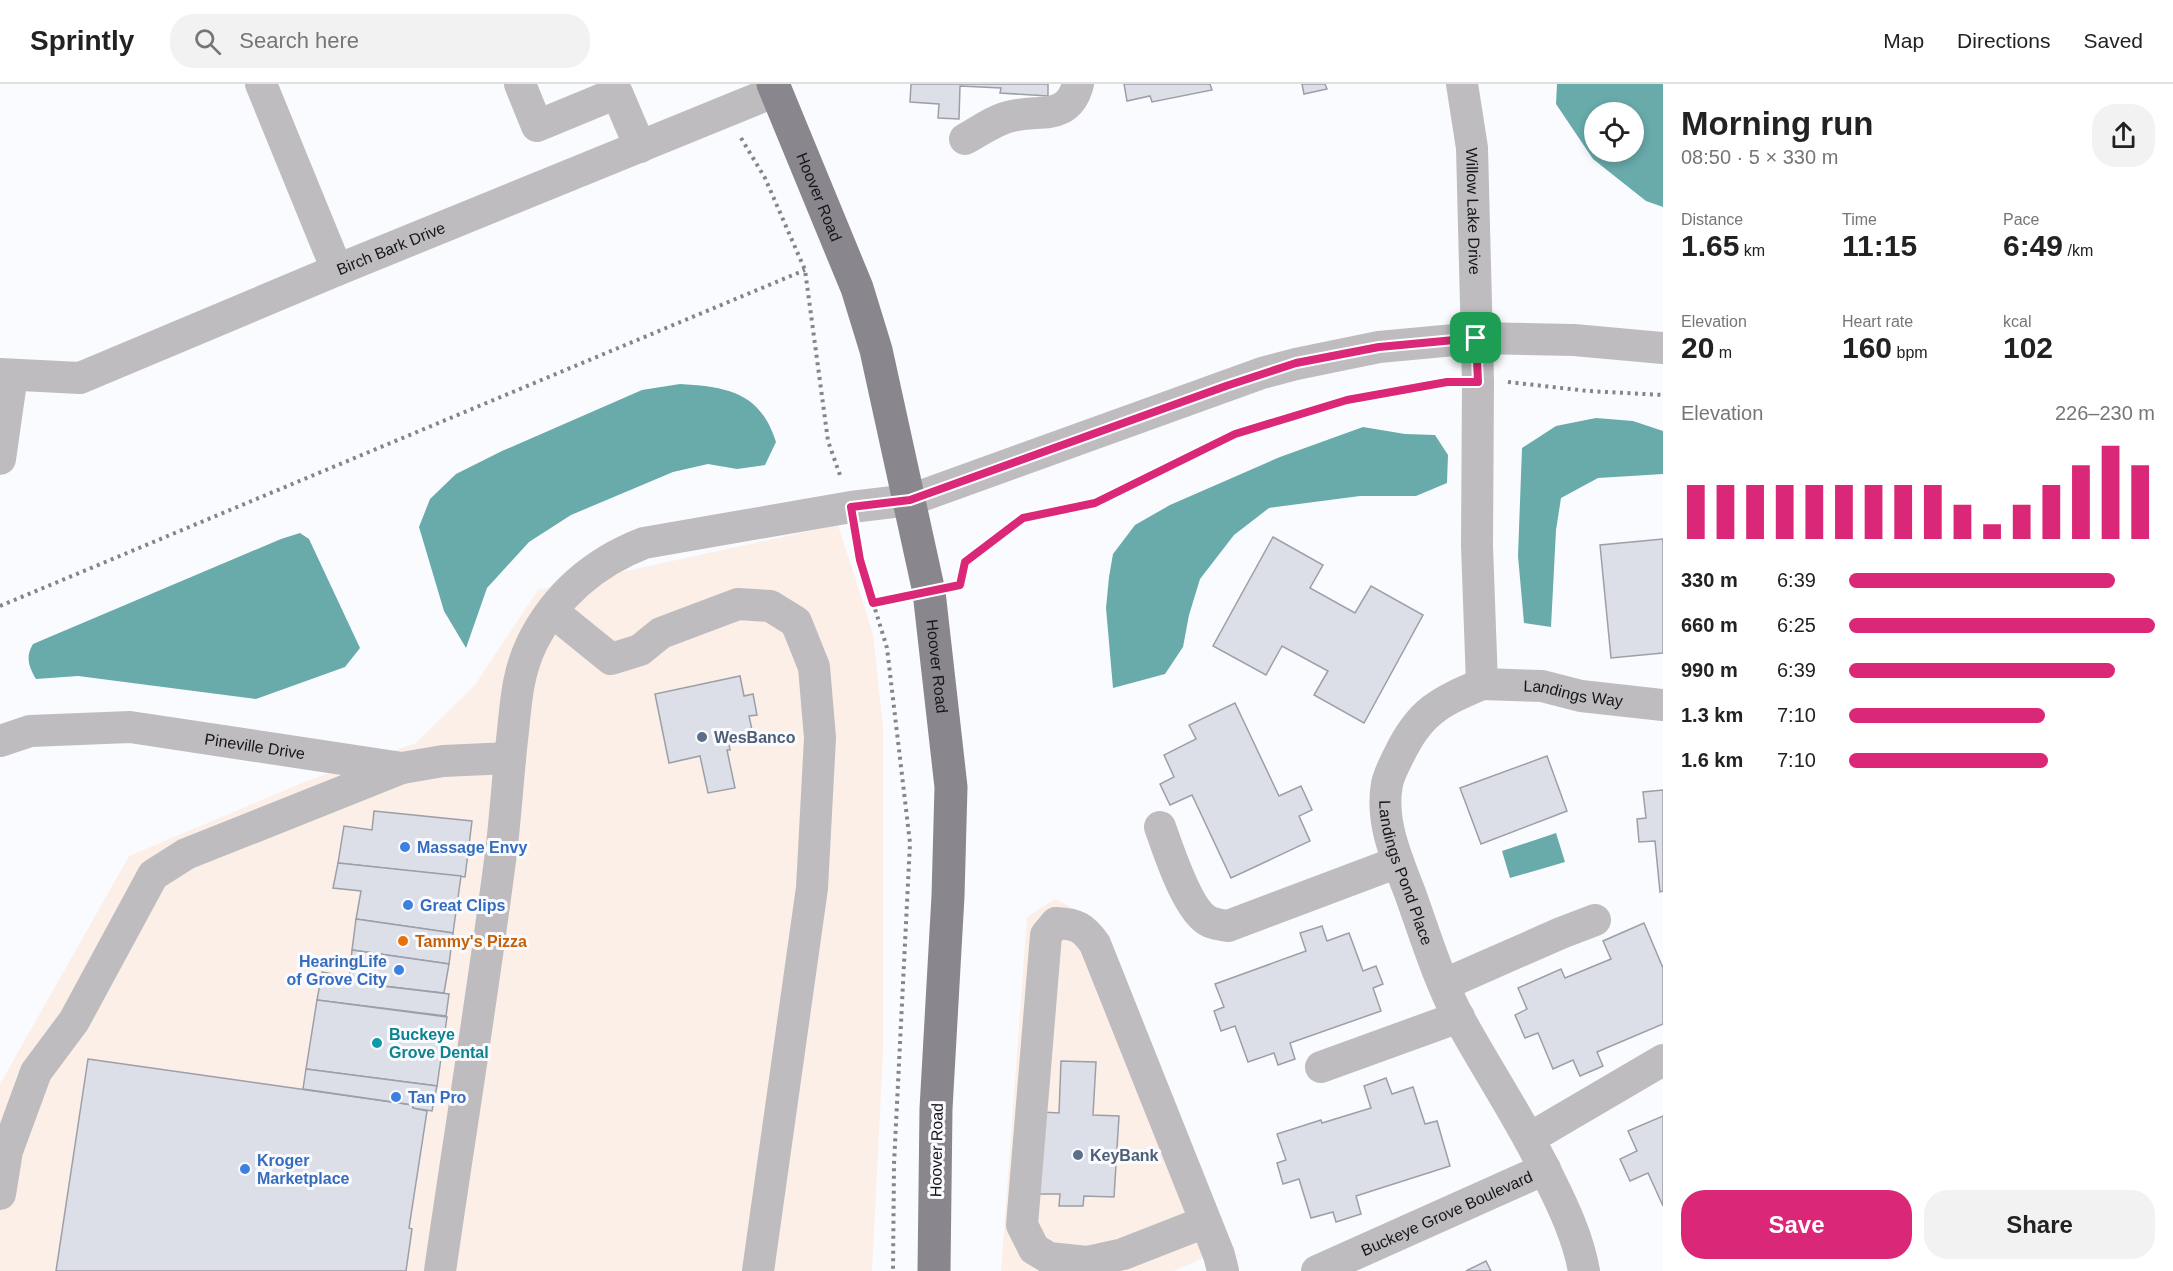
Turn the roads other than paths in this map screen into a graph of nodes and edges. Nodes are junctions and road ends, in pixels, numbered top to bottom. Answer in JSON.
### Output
{"nodes":[{"id":1,"x":261,"y":84,"type":"edge"},
{"id":2,"x":520,"y":84,"type":"edge"},
{"id":3,"x":1078,"y":84,"type":"edge"},
{"id":4,"x":1462,"y":84,"type":"edge"},
{"id":5,"x":774,"y":87,"type":"edge"},
{"id":6,"x":615,"y":89,"type":"edge"},
{"id":7,"x":965,"y":139,"type":"dead end"},
{"id":8,"x":640,"y":147,"type":"junction"},
{"id":9,"x":337,"y":270,"type":"junction"},
{"id":10,"x":1476,"y":338,"type":"junction"},
{"id":11,"x":1663,"y":348,"type":"edge"},
{"id":12,"x":6,"y":374,"type":"edge"},
{"id":13,"x":0,"y":459,"type":"edge"},
{"id":14,"x":910,"y":500,"type":"junction"},
{"id":15,"x":553,"y":612,"type":"junction"},
{"id":16,"x":1482,"y":684,"type":"junction"},
{"id":17,"x":1663,"y":705,"type":"edge"},
{"id":18,"x":0,"y":741,"type":"edge"},
{"id":19,"x":510,"y":758,"type":"junction"},
{"id":20,"x":402,"y":768,"type":"junction"},
{"id":21,"x":1160,"y":827,"type":"dead end"},
{"id":22,"x":1398,"y":862,"type":"junction"},
{"id":23,"x":1595,"y":920,"type":"dead end"},
{"id":24,"x":1445,"y":984,"type":"junction"},
{"id":25,"x":1459,"y":1017,"type":"junction"},
{"id":26,"x":1663,"y":1060,"type":"edge"},
{"id":27,"x":1321,"y":1067,"type":"dead end"},
{"id":28,"x":1530,"y":1138,"type":"junction"},
{"id":29,"x":1545,"y":1169,"type":"junction"},
{"id":30,"x":0,"y":1194,"type":"edge"},
{"id":31,"x":1205,"y":1222,"type":"junction"},
{"id":32,"x":440,"y":1271,"type":"edge"},
{"id":33,"x":758,"y":1271,"type":"edge"},
{"id":34,"x":934,"y":1271,"type":"edge"},
{"id":35,"x":1223,"y":1271,"type":"edge"},
{"id":36,"x":1317,"y":1271,"type":"edge"},
{"id":37,"x":1584,"y":1271,"type":"edge"}],
"edges":[{"from":1,"to":9,"type":"street"},
{"from":2,"to":6,"type":"street"},
{"from":3,"to":7,"type":"street"},
{"from":4,"to":10,"type":"street","name":"Willow Lake Drive"},
{"from":5,"to":8,"type":"street","name":"Birch Bark Drive"},
{"from":5,"to":14,"type":"main road","name":"Hoover Road"},
{"from":6,"to":8,"type":"street"},
{"from":8,"to":9,"type":"street","name":"Birch Bark Drive"},
{"from":9,"to":12,"type":"street","name":"Birch Bark Drive"},
{"from":10,"to":11,"type":"street"},
{"from":10,"to":14,"type":"street"},
{"from":10,"to":16,"type":"street"},
{"from":12,"to":13,"type":"street"},
{"from":14,"to":15,"type":"street"},
{"from":14,"to":34,"type":"main road","name":"Hoover Road"},
{"from":15,"to":19,"type":"street"},
{"from":15,"to":33,"type":"street"},
{"from":16,"to":17,"type":"street","name":"Landings Way"},
{"from":16,"to":22,"type":"street","name":"Landings Pond Place"},
{"from":18,"to":20,"type":"street","name":"Pineville Drive"},
{"from":19,"to":20,"type":"street","name":"Pineville Drive"},
{"from":19,"to":32,"type":"street"},
{"from":20,"to":30,"type":"street"},
{"from":21,"to":22,"type":"street"},
{"from":22,"to":24,"type":"street","name":"Landings Pond Place"},
{"from":23,"to":24,"type":"street"},
{"from":24,"to":25,"type":"street","name":"Landings Pond Place"},
{"from":25,"to":27,"type":"street"},
{"from":25,"to":28,"type":"street","name":"Landings Pond Place"},
{"from":26,"to":28,"type":"street"},
{"from":28,"to":29,"type":"street","name":"Landings Pond Place"},
{"from":29,"to":36,"type":"street","name":"Buckeye Grove Boulevard"},
{"from":29,"to":37,"type":"street","name":"Landings Pond Place"},
{"from":31,"to":31,"type":"street"},
{"from":31,"to":35,"type":"street"}]}
